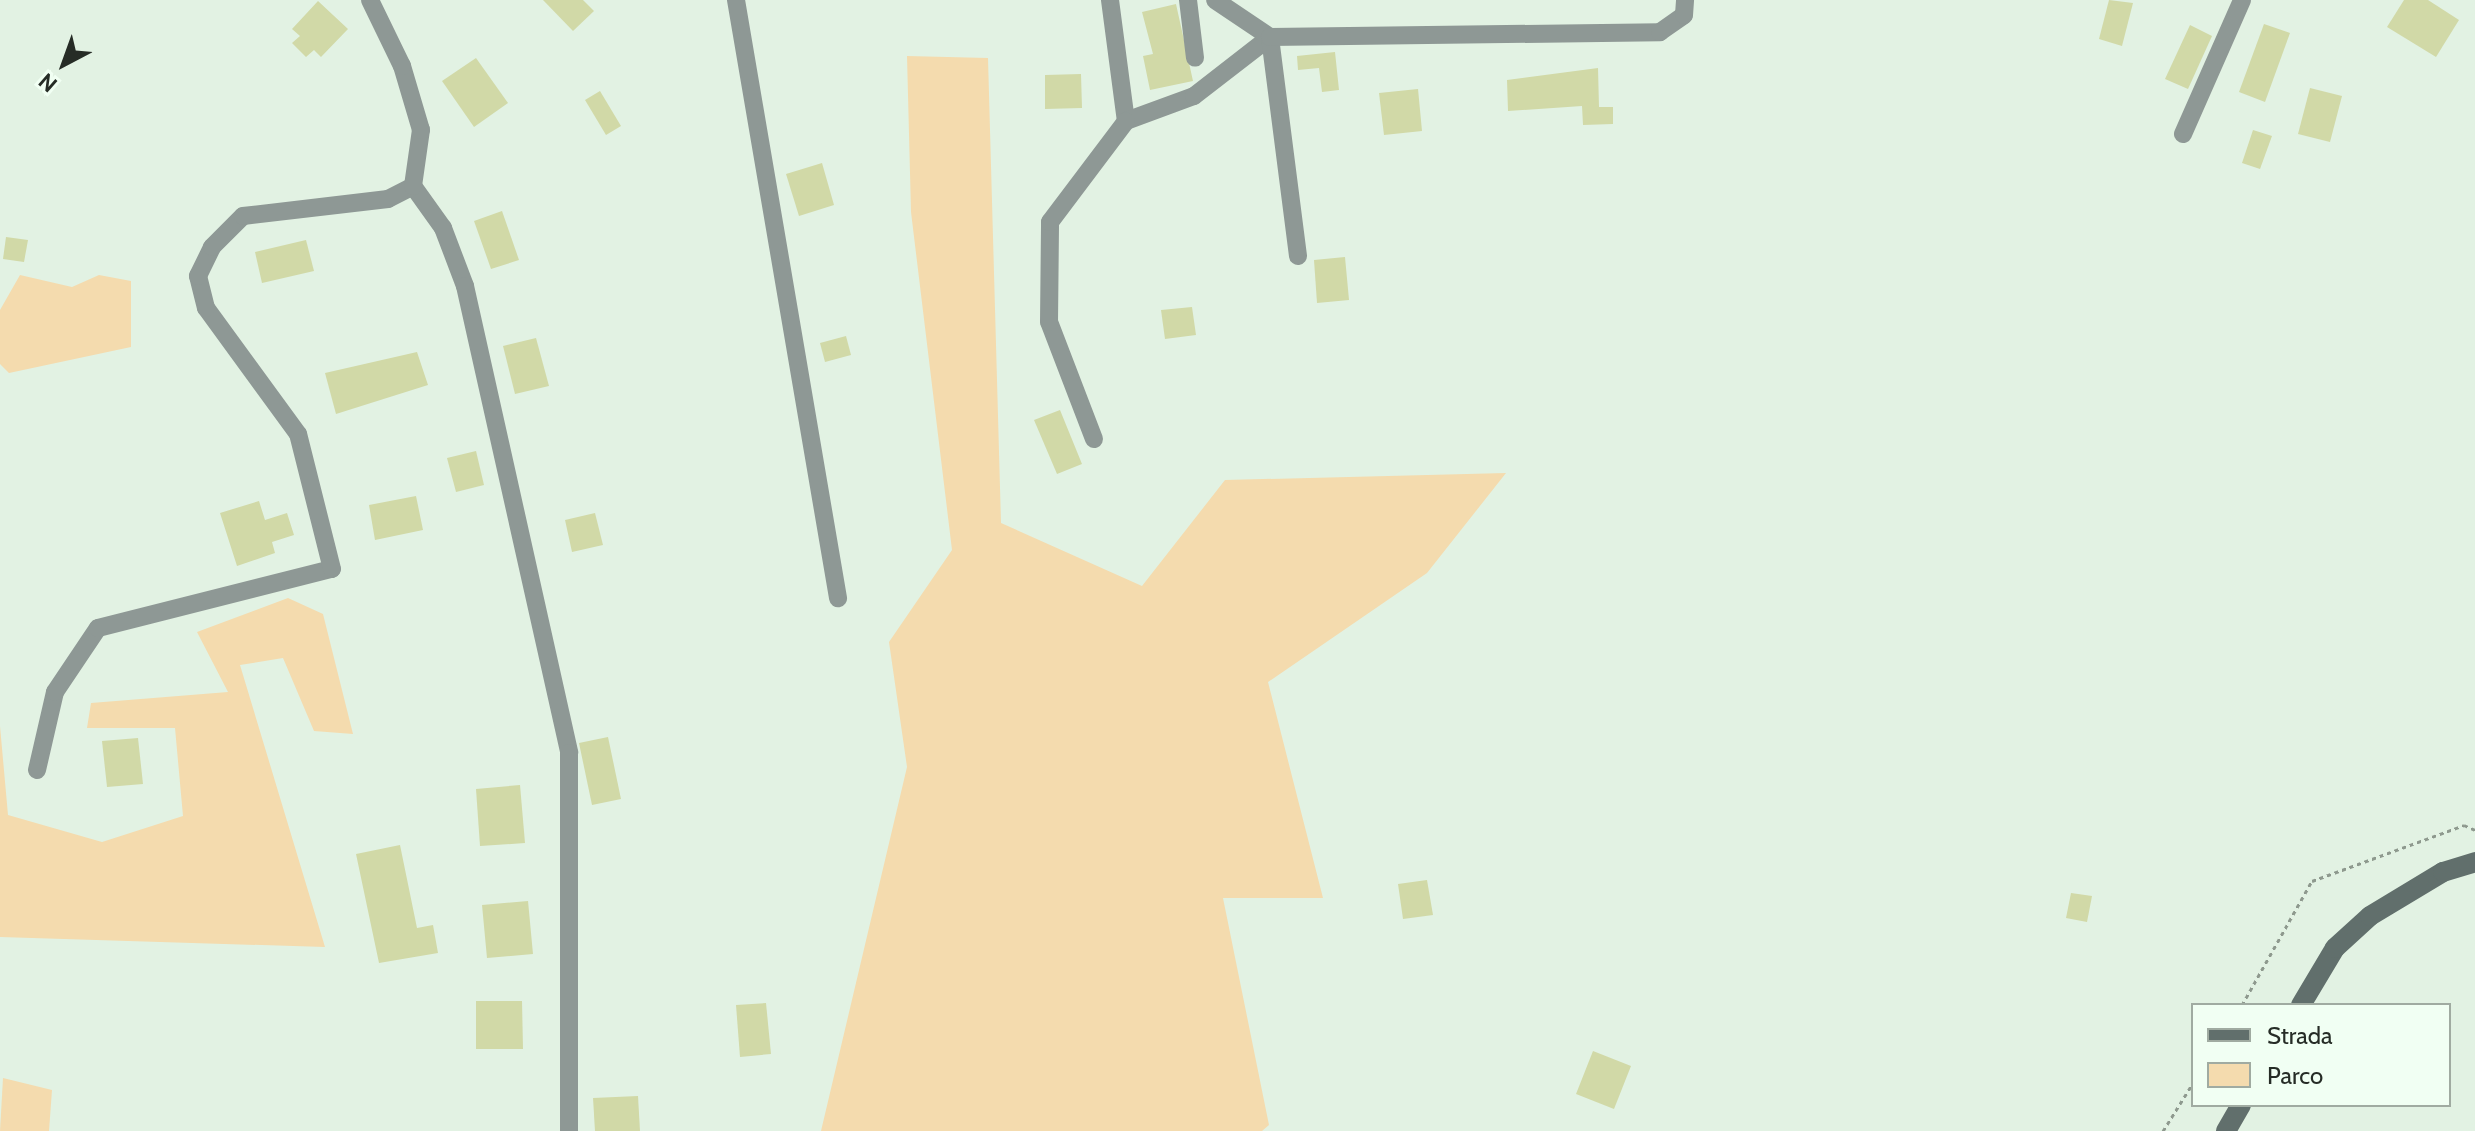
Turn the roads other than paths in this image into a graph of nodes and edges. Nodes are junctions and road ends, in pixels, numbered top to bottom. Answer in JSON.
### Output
{"nodes":[{"id":1,"x":370,"y":0,"type":"edge"},
{"id":2,"x":736,"y":0,"type":"edge"},
{"id":3,"x":1110,"y":0,"type":"edge"},
{"id":4,"x":1188,"y":0,"type":"edge"},
{"id":5,"x":1215,"y":0,"type":"edge"},
{"id":6,"x":1685,"y":0,"type":"edge"},
{"id":7,"x":2242,"y":0,"type":"edge"},
{"id":8,"x":1270,"y":37,"type":"junction"},
{"id":9,"x":1195,"y":58,"type":"dead end"},
{"id":10,"x":1126,"y":121,"type":"junction"},
{"id":11,"x":2183,"y":134,"type":"dead end"},
{"id":12,"x":413,"y":186,"type":"junction"},
{"id":13,"x":1298,"y":256,"type":"dead end"},
{"id":14,"x":1094,"y":439,"type":"dead end"},
{"id":15,"x":838,"y":598,"type":"dead end"},
{"id":16,"x":37,"y":770,"type":"dead end"},
{"id":17,"x":2475,"y":862,"type":"edge"},
{"id":18,"x":2302,"y":1003,"type":"edge"},
{"id":19,"x":2240,"y":1107,"type":"edge"},
{"id":20,"x":569,"y":1131,"type":"edge"},
{"id":21,"x":2226,"y":1131,"type":"edge"}],
"edges":[{"from":1,"to":12,"type":"street"},
{"from":2,"to":15,"type":"street"},
{"from":3,"to":10,"type":"street"},
{"from":4,"to":9,"type":"street"},
{"from":5,"to":8,"type":"street"},
{"from":6,"to":8,"type":"street"},
{"from":7,"to":11,"type":"street"},
{"from":8,"to":10,"type":"street"},
{"from":8,"to":13,"type":"street"},
{"from":10,"to":14,"type":"street"},
{"from":12,"to":16,"type":"street"},
{"from":12,"to":20,"type":"street"},
{"from":17,"to":18,"type":"street"},
{"from":19,"to":21,"type":"street"}]}
